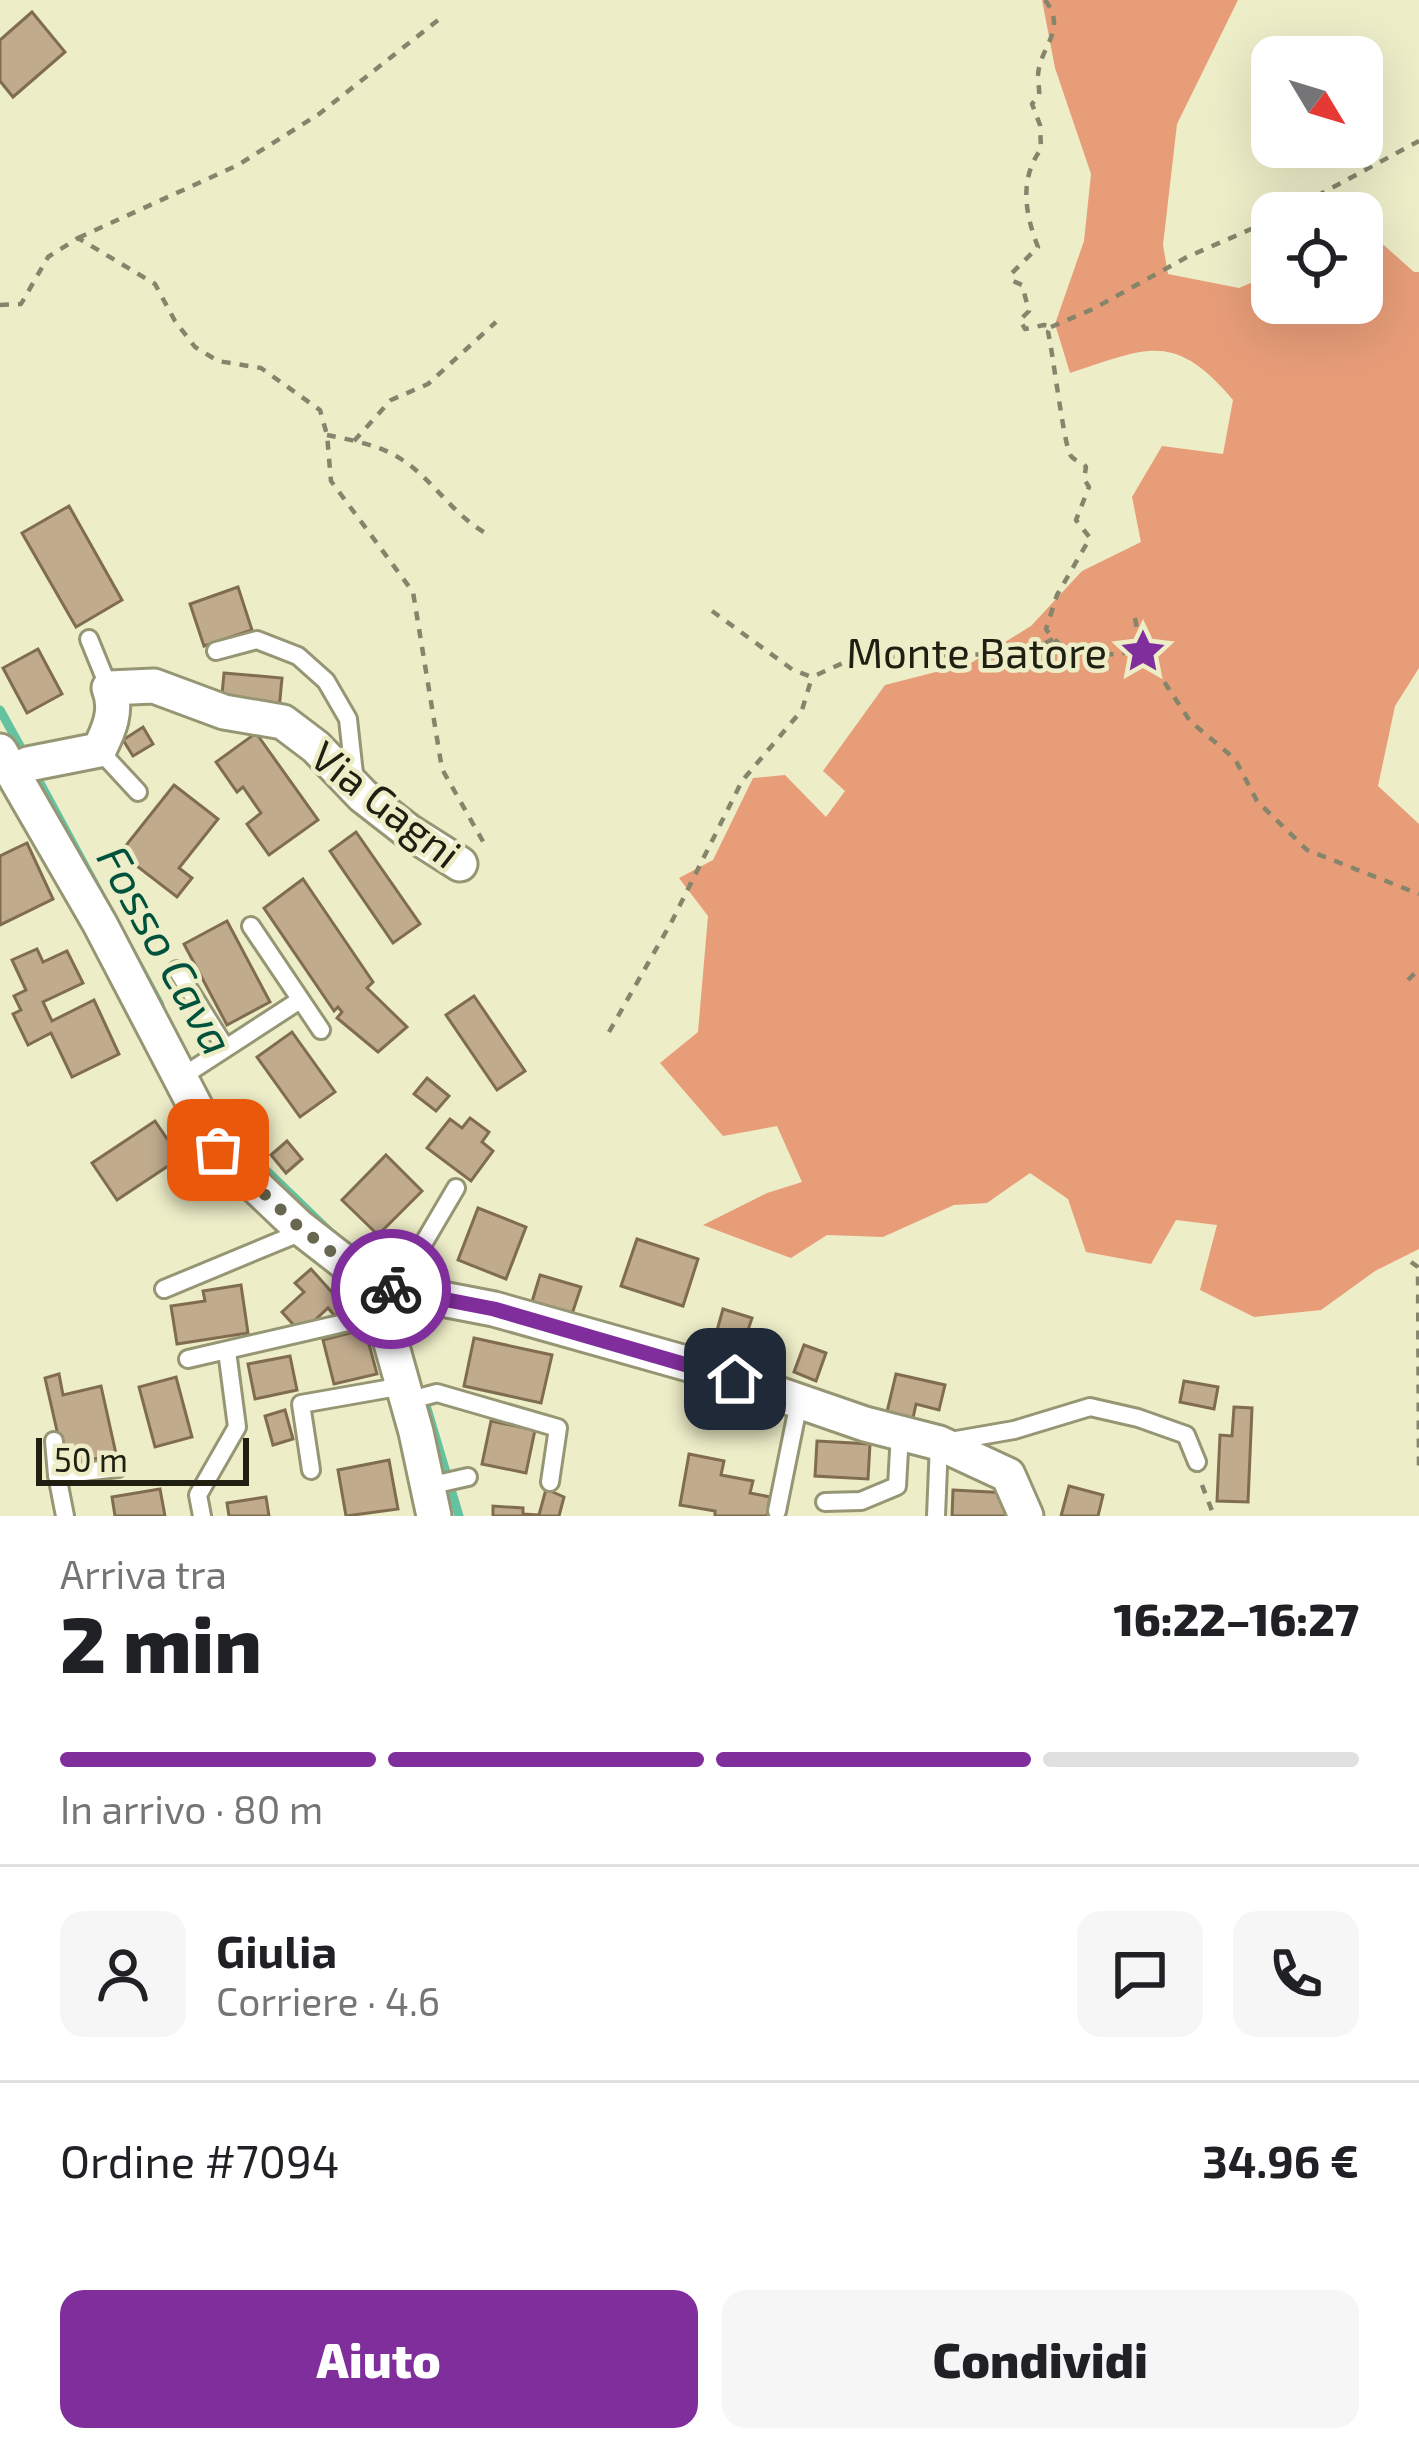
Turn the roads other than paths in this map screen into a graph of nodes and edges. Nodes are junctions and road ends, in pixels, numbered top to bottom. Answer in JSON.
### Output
{"nodes":[{"id":1,"x":89,"y":639,"type":"dead end"},
{"id":2,"x":216,"y":651,"type":"dead end"},
{"id":3,"x":109,"y":688,"type":"junction"},
{"id":4,"x":100,"y":750,"type":"junction"},
{"id":5,"x":21,"y":762,"type":"edge"},
{"id":6,"x":356,"y":788,"type":"junction"},
{"id":7,"x":138,"y":792,"type":"dead end"},
{"id":8,"x":473,"y":856,"type":"road end"},
{"id":9,"x":251,"y":926,"type":"dead end"},
{"id":10,"x":177,"y":970,"type":"dead end"},
{"id":11,"x":300,"y":1000,"type":"junction"},
{"id":12,"x":321,"y":1030,"type":"dead end"},
{"id":13,"x":225,"y":1047,"type":"junction"},
{"id":14,"x":188,"y":1073,"type":"junction"},
{"id":15,"x":456,"y":1188,"type":"dead end"},
{"id":16,"x":304,"y":1231,"type":"junction"},
{"id":17,"x":164,"y":1289,"type":"dead end"},
{"id":18,"x":385,"y":1293,"type":"junction"},
{"id":19,"x":227,"y":1351,"type":"junction"},
{"id":20,"x":188,"y":1359,"type":"dead end"},
{"id":21,"x":414,"y":1395,"type":"junction"},
{"id":22,"x":800,"y":1402,"type":"junction"},
{"id":23,"x":900,"y":1433,"type":"junction"},
{"id":24,"x":54,"y":1441,"type":"dead end"},
{"id":25,"x":939,"y":1444,"type":"junction"},
{"id":26,"x":1197,"y":1462,"type":"road end"},
{"id":27,"x":118,"y":1468,"type":"dead end"},
{"id":28,"x":311,"y":1470,"type":"dead end"},
{"id":29,"x":57,"y":1475,"type":"junction"},
{"id":30,"x":466,"y":1478,"type":"dead end"},
{"id":31,"x":550,"y":1482,"type":"dead end"},
{"id":32,"x":434,"y":1495,"type":"edge"},
{"id":33,"x":825,"y":1502,"type":"dead end"},
{"id":34,"x":777,"y":1511,"type":"dead end"},
{"id":35,"x":64,"y":1516,"type":"edge"},
{"id":36,"x":202,"y":1516,"type":"edge"},
{"id":37,"x":936,"y":1516,"type":"edge"},
{"id":38,"x":1026,"y":1516,"type":"edge"}],
"edges":[{"from":1,"to":3,"type":"lane"},
{"from":2,"to":6,"type":"lane"},
{"from":3,"to":4,"type":"street"},
{"from":3,"to":6,"type":"street","name":"Via Gagni"},
{"from":4,"to":5,"type":"street"},
{"from":4,"to":7,"type":"lane"},
{"from":5,"to":14,"type":"street"},
{"from":6,"to":8,"type":"street","name":"Via Gagni"},
{"from":9,"to":11,"type":"lane"},
{"from":10,"to":13,"type":"lane"},
{"from":11,"to":12,"type":"lane"},
{"from":11,"to":13,"type":"lane"},
{"from":13,"to":14,"type":"lane"},
{"from":14,"to":16,"type":"street"},
{"from":15,"to":18,"type":"lane"},
{"from":16,"to":17,"type":"lane"},
{"from":16,"to":18,"type":"street"},
{"from":18,"to":19,"type":"lane"},
{"from":18,"to":21,"type":"street"},
{"from":18,"to":22,"type":"street"},
{"from":19,"to":20,"type":"lane"},
{"from":19,"to":36,"type":"lane"},
{"from":21,"to":28,"type":"lane"},
{"from":21,"to":31,"type":"lane"},
{"from":21,"to":32,"type":"street"},
{"from":22,"to":23,"type":"street"},
{"from":22,"to":34,"type":"lane"},
{"from":23,"to":25,"type":"street"},
{"from":23,"to":33,"type":"lane"},
{"from":24,"to":29,"type":"lane"},
{"from":25,"to":26,"type":"lane"},
{"from":25,"to":37,"type":"lane"},
{"from":25,"to":38,"type":"street"},
{"from":27,"to":29,"type":"lane"},
{"from":29,"to":35,"type":"lane"},
{"from":30,"to":32,"type":"lane"}]}
